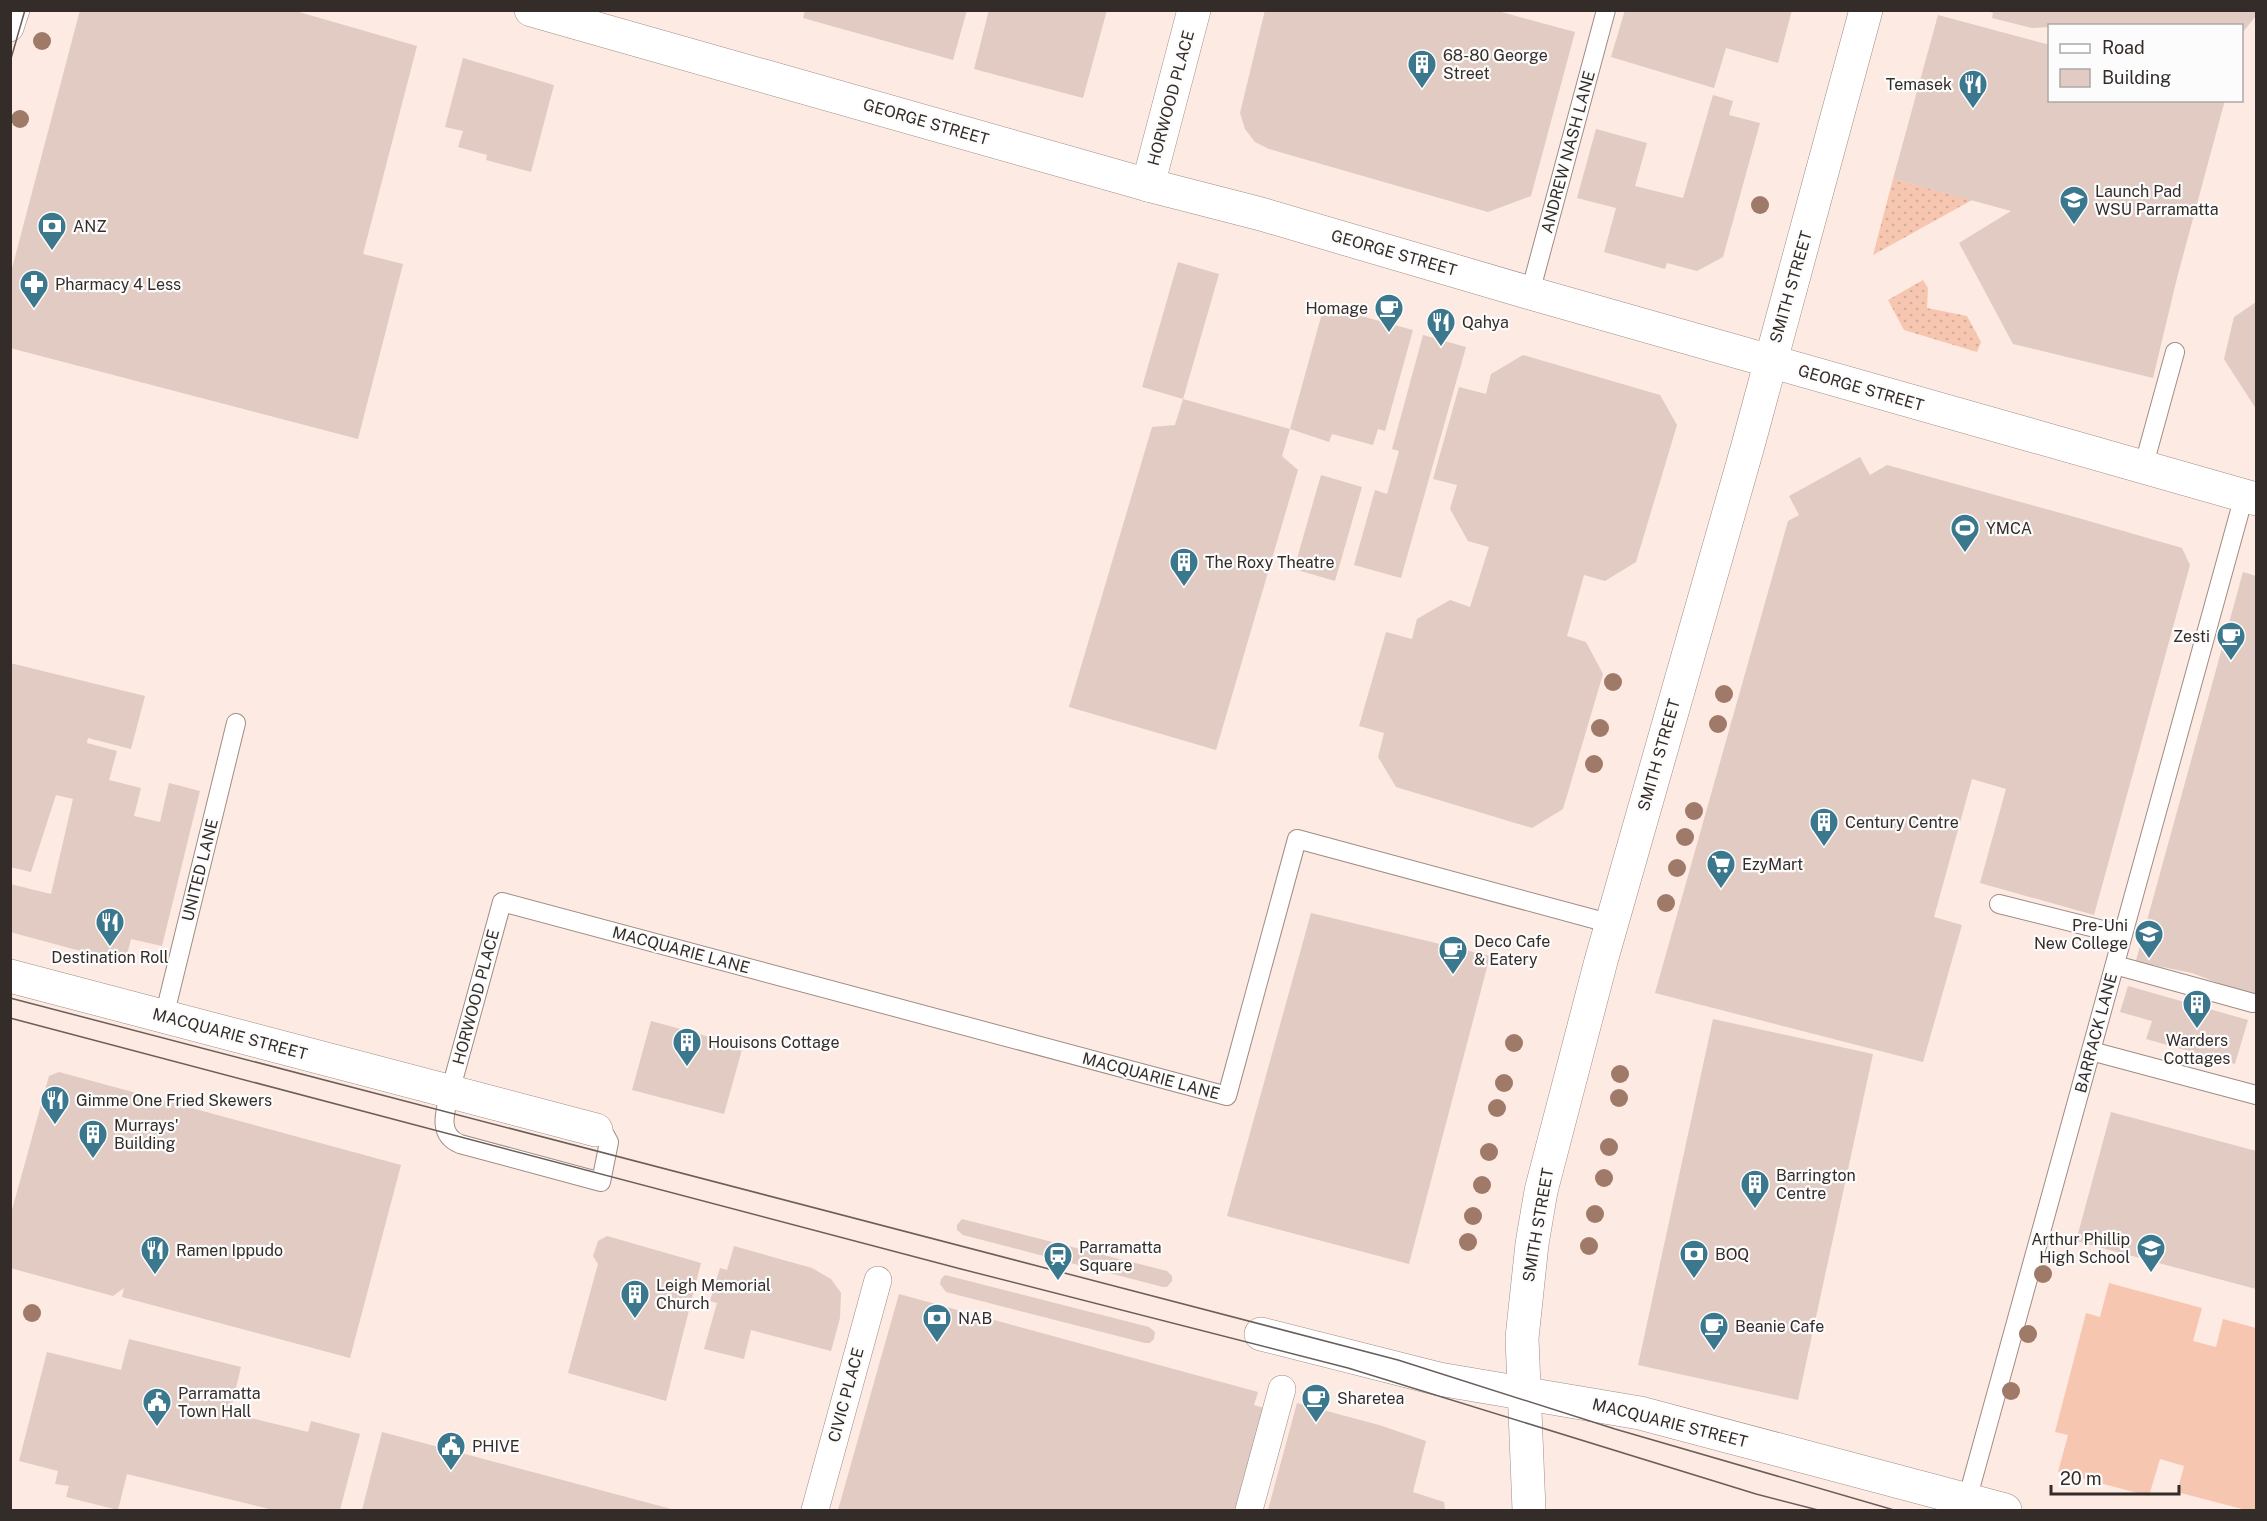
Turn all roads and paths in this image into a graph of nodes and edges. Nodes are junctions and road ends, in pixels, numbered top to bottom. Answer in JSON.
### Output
{"nodes":[{"id":1,"x":16,"y":10,"type":"edge"},
{"id":2,"x":531,"y":10,"type":"edge"},
{"id":3,"x":1194,"y":10,"type":"edge"},
{"id":4,"x":1606,"y":10,"type":"edge"},
{"id":5,"x":1866,"y":10,"type":"edge"},
{"id":6,"x":10,"y":28,"type":"edge"},
{"id":7,"x":1148,"y":185,"type":"junction"},
{"id":8,"x":1530,"y":293,"type":"junction"},
{"id":9,"x":2175,"y":352,"type":"dead end"},
{"id":10,"x":1770,"y":361,"type":"junction"},
{"id":11,"x":2143,"y":468,"type":"junction"},
{"id":12,"x":2250,"y":497,"type":"edge"},
{"id":13,"x":236,"y":723,"type":"dead end"},
{"id":14,"x":502,"y":902,"type":"joint"},
{"id":15,"x":1999,"y":904,"type":"dead end"},
{"id":16,"x":1612,"y":924,"type":"junction"},
{"id":17,"x":2123,"y":935,"type":"junction"},
{"id":18,"x":2115,"y":965,"type":"junction"},
{"id":19,"x":10,"y":976,"type":"edge"},
{"id":20,"x":2253,"y":1003,"type":"dead end"},
{"id":21,"x":164,"y":1017,"type":"junction"},
{"id":22,"x":2091,"y":1051,"type":"junction"},
{"id":23,"x":450,"y":1092,"type":"junction"},
{"id":24,"x":2256,"y":1095,"type":"edge"},
{"id":25,"x":596,"y":1130,"type":"joint"},
{"id":26,"x":878,"y":1280,"type":"dead end"},
{"id":27,"x":1261,"y":1334,"type":"dead end"},
{"id":28,"x":1282,"y":1389,"type":"dead end"},
{"id":29,"x":1524,"y":1392,"type":"junction"},
{"id":30,"x":1967,"y":1500,"type":"junction"},
{"id":31,"x":815,"y":1510,"type":"edge"},
{"id":32,"x":1249,"y":1510,"type":"edge"},
{"id":33,"x":1529,"y":1510,"type":"edge"},
{"id":34,"x":2005,"y":1510,"type":"edge"}],
"edges":[{"from":1,"to":6,"type":"street"},
{"from":2,"to":7,"type":"street","name":"GEORGE STREET"},
{"from":3,"to":7,"type":"street","name":"HORWOOD PLACE"},
{"from":4,"to":8,"type":"lane","name":"ANDREW NASH LANE"},
{"from":5,"to":10,"type":"street","name":"SMITH STREET"},
{"from":7,"to":8,"type":"street","name":"GEORGE STREET"},
{"from":8,"to":10,"type":"street","name":"GEORGE STREET"},
{"from":9,"to":11,"type":"lane"},
{"from":10,"to":11,"type":"street","name":"GEORGE STREET"},
{"from":10,"to":16,"type":"street","name":"SMITH STREET"},
{"from":11,"to":12,"type":"street","name":"GEORGE STREET"},
{"from":12,"to":17,"type":"lane","name":"BARRACK LANE"},
{"from":13,"to":21,"type":"lane","name":"UNITED LANE"},
{"from":14,"to":16,"type":"lane","name":"MACQUARIE LANE"},
{"from":14,"to":23,"type":"lane","name":"HORWOOD PLACE"},
{"from":15,"to":17,"type":"lane"},
{"from":16,"to":29,"type":"street","name":"SMITH STREET"},
{"from":17,"to":18,"type":"lane","name":"BARRACK LANE"},
{"from":18,"to":20,"type":"lane"},
{"from":18,"to":22,"type":"lane","name":"BARRACK LANE"},
{"from":19,"to":21,"type":"street","name":"MACQUARIE STREET"},
{"from":21,"to":23,"type":"street","name":"MACQUARIE STREET"},
{"from":22,"to":24,"type":"lane"},
{"from":22,"to":30,"type":"lane","name":"BARRACK LANE"},
{"from":23,"to":25,"type":"street","name":"MACQUARIE STREET"},
{"from":23,"to":25,"type":"lane","name":"MACQUARIE STREET"},
{"from":26,"to":31,"type":"street","name":"CIVIC PLACE"},
{"from":27,"to":29,"type":"street","name":"MACQUARIE STREET"},
{"from":28,"to":32,"type":"street"},
{"from":29,"to":30,"type":"street","name":"MACQUARIE STREET"},
{"from":29,"to":33,"type":"street","name":"SMITH STREET"},
{"from":30,"to":34,"type":"street","name":"MACQUARIE STREET"}]}
